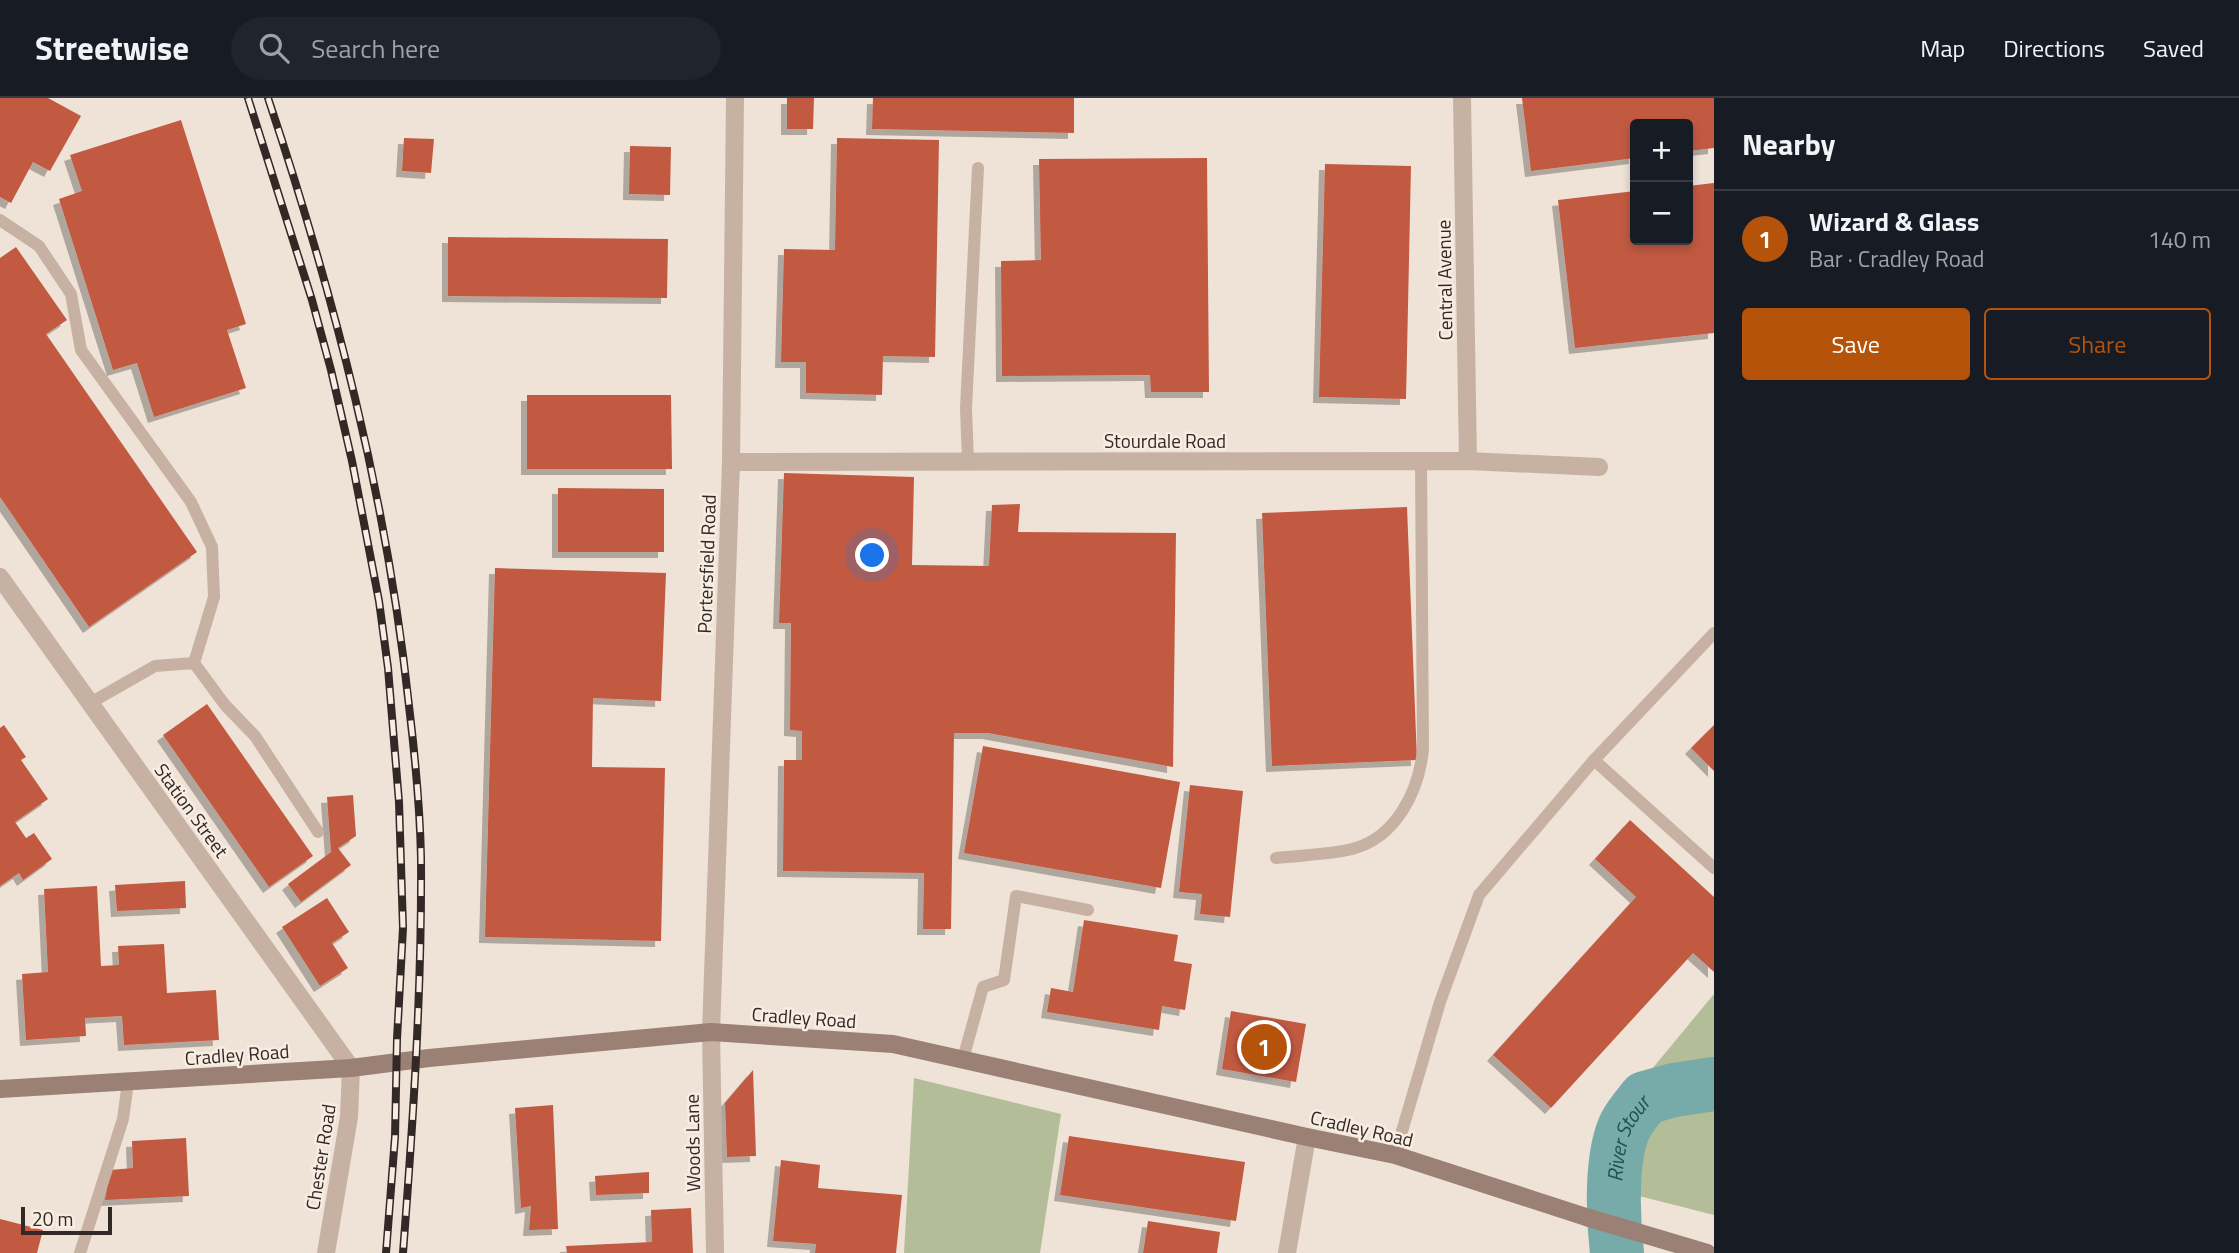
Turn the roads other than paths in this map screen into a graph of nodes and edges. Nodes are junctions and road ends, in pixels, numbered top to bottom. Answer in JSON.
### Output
{"nodes":[{"id":1,"x":735,"y":98,"type":"edge"},
{"id":2,"x":1462,"y":98,"type":"edge"},
{"id":3,"x":978,"y":168,"type":"dead end"},
{"id":4,"x":0,"y":220,"type":"edge"},
{"id":5,"x":968,"y":461,"type":"junction"},
{"id":6,"x":1421,"y":461,"type":"junction"},
{"id":7,"x":1468,"y":461,"type":"junction"},
{"id":8,"x":731,"y":462,"type":"junction"},
{"id":9,"x":1599,"y":467,"type":"dead end"},
{"id":10,"x":0,"y":577,"type":"edge"},
{"id":11,"x":1714,"y":633,"type":"edge"},
{"id":12,"x":194,"y":663,"type":"junction"},
{"id":13,"x":90,"y":703,"type":"junction"},
{"id":14,"x":1594,"y":760,"type":"junction"},
{"id":15,"x":318,"y":832,"type":"dead end"},
{"id":16,"x":1276,"y":858,"type":"dead end"},
{"id":17,"x":1714,"y":868,"type":"edge"},
{"id":18,"x":1088,"y":910,"type":"dead end"},
{"id":19,"x":711,"y":1032,"type":"junction"},
{"id":20,"x":963,"y":1059,"type":"junction"},
{"id":21,"x":351,"y":1068,"type":"junction"},
{"id":22,"x":128,"y":1082,"type":"junction"},
{"id":23,"x":0,"y":1089,"type":"edge"},
{"id":24,"x":1307,"y":1137,"type":"junction"},
{"id":25,"x":1395,"y":1155,"type":"junction"},
{"id":26,"x":80,"y":1253,"type":"edge"},
{"id":27,"x":326,"y":1253,"type":"edge"},
{"id":28,"x":715,"y":1253,"type":"edge"},
{"id":29,"x":1287,"y":1253,"type":"edge"},
{"id":30,"x":1707,"y":1253,"type":"edge"}],
"edges":[{"from":1,"to":8,"type":"street","name":"Portersfield Road"},
{"from":2,"to":7,"type":"street","name":"Central Avenue"},
{"from":3,"to":5,"type":"lane"},
{"from":4,"to":12,"type":"lane"},
{"from":5,"to":6,"type":"street","name":"Stourdale Road"},
{"from":5,"to":8,"type":"street","name":"Stourdale Road"},
{"from":6,"to":7,"type":"street","name":"Stourdale Road"},
{"from":6,"to":16,"type":"lane"},
{"from":7,"to":9,"type":"street","name":"Stourdale Road"},
{"from":8,"to":19,"type":"street","name":"Portersfield Road"},
{"from":10,"to":13,"type":"street","name":"Station Street"},
{"from":11,"to":14,"type":"lane"},
{"from":12,"to":13,"type":"lane"},
{"from":12,"to":15,"type":"lane"},
{"from":13,"to":21,"type":"street","name":"Station Street"},
{"from":14,"to":17,"type":"lane"},
{"from":14,"to":25,"type":"lane"},
{"from":18,"to":20,"type":"lane"},
{"from":19,"to":20,"type":"main road","name":"Cradley Road"},
{"from":19,"to":21,"type":"main road","name":"Cradley Road"},
{"from":19,"to":28,"type":"street","name":"Woods Lane"},
{"from":20,"to":24,"type":"main road","name":"Cradley Road"},
{"from":21,"to":22,"type":"main road","name":"Cradley Road"},
{"from":21,"to":27,"type":"street","name":"Chester Road"},
{"from":22,"to":23,"type":"main road","name":"Cradley Road"},
{"from":22,"to":26,"type":"lane"},
{"from":24,"to":25,"type":"main road","name":"Cradley Road"},
{"from":24,"to":29,"type":"street"},
{"from":25,"to":30,"type":"main road","name":"Cradley Road"}]}
